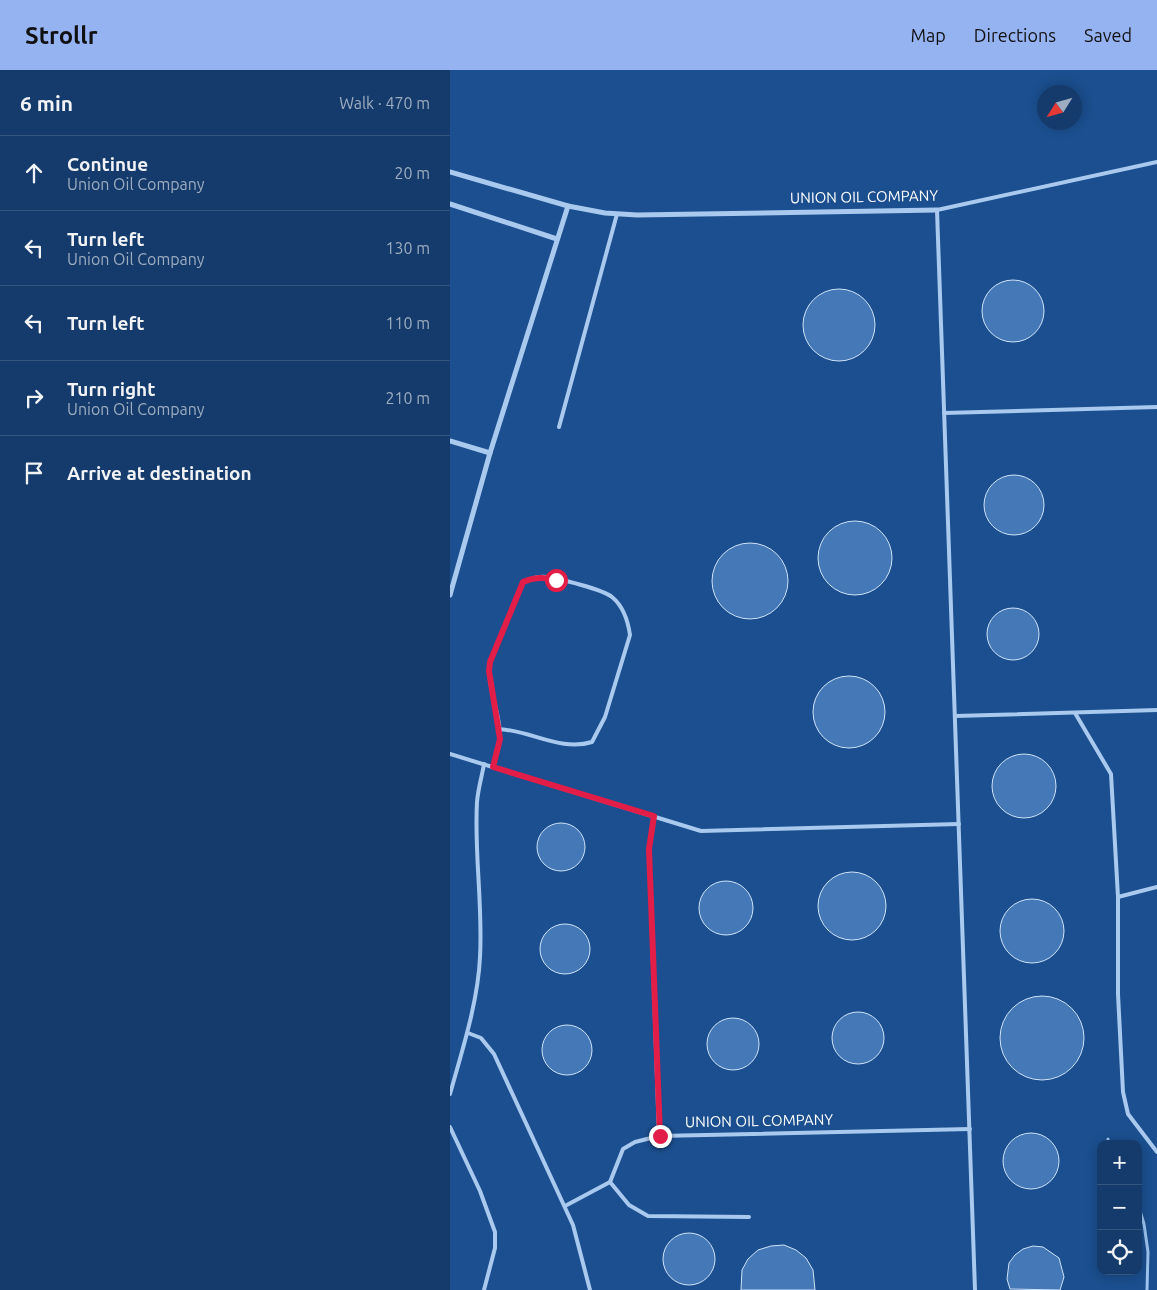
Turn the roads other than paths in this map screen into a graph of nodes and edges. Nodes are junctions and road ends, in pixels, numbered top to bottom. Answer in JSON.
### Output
{"nodes":[{"id":1,"x":1157,"y":162,"type":"edge"},
{"id":2,"x":450,"y":172,"type":"edge"},
{"id":3,"x":450,"y":204,"type":"edge"},
{"id":4,"x":568,"y":206,"type":"junction"},
{"id":5,"x":936,"y":210,"type":"junction"},
{"id":6,"x":617,"y":214,"type":"junction"},
{"id":7,"x":557,"y":239,"type":"junction"},
{"id":8,"x":1157,"y":407,"type":"edge"},
{"id":9,"x":944,"y":413,"type":"junction"},
{"id":10,"x":559,"y":427,"type":"dead end"},
{"id":11,"x":450,"y":441,"type":"edge"},
{"id":12,"x":490,"y":453,"type":"junction"},
{"id":13,"x":450,"y":595,"type":"edge"},
{"id":14,"x":1157,"y":710,"type":"edge"},
{"id":15,"x":1075,"y":713,"type":"junction"},
{"id":16,"x":955,"y":716,"type":"junction"},
{"id":17,"x":498,"y":729,"type":"junction"},
{"id":18,"x":450,"y":754,"type":"edge"},
{"id":19,"x":484,"y":764,"type":"junction"},
{"id":20,"x":493,"y":767,"type":"junction"},
{"id":21,"x":654,"y":816,"type":"junction"},
{"id":22,"x":959,"y":824,"type":"junction"},
{"id":23,"x":1157,"y":887,"type":"edge"},
{"id":24,"x":1118,"y":897,"type":"junction"},
{"id":25,"x":468,"y":1033,"type":"junction"},
{"id":26,"x":450,"y":1094,"type":"edge"},
{"id":27,"x":450,"y":1127,"type":"edge"},
{"id":28,"x":970,"y":1130,"type":"junction"},
{"id":29,"x":660,"y":1136,"type":"junction"},
{"id":30,"x":1157,"y":1152,"type":"edge"},
{"id":31,"x":610,"y":1182,"type":"junction"},
{"id":32,"x":565,"y":1206,"type":"junction"},
{"id":33,"x":748,"y":1218,"type":"dead end"},
{"id":34,"x":484,"y":1290,"type":"edge"},
{"id":35,"x":590,"y":1290,"type":"edge"},
{"id":36,"x":975,"y":1290,"type":"edge"}],
"edges":[{"from":1,"to":5,"type":"lane","name":"UNION OIL COMPANY"},
{"from":2,"to":4,"type":"street","name":"UNION OIL COMPANY"},
{"from":3,"to":7,"type":"street"},
{"from":4,"to":6,"type":"street","name":"UNION OIL COMPANY"},
{"from":4,"to":7,"type":"street"},
{"from":5,"to":6,"type":"street","name":"UNION OIL COMPANY"},
{"from":5,"to":9,"type":"lane"},
{"from":6,"to":10,"type":"lane"},
{"from":7,"to":12,"type":"street"},
{"from":8,"to":9,"type":"lane"},
{"from":9,"to":16,"type":"lane"},
{"from":11,"to":12,"type":"street"},
{"from":12,"to":13,"type":"street"},
{"from":14,"to":15,"type":"lane"},
{"from":15,"to":16,"type":"lane"},
{"from":15,"to":24,"type":"lane"},
{"from":16,"to":22,"type":"lane"},
{"from":17,"to":17,"type":"lane"},
{"from":17,"to":20,"type":"lane"},
{"from":18,"to":19,"type":"lane"},
{"from":19,"to":20,"type":"lane"},
{"from":19,"to":25,"type":"lane"},
{"from":20,"to":21,"type":"lane"},
{"from":21,"to":22,"type":"lane"},
{"from":21,"to":29,"type":"lane"},
{"from":22,"to":28,"type":"lane"},
{"from":23,"to":24,"type":"lane"},
{"from":24,"to":30,"type":"lane"},
{"from":25,"to":26,"type":"lane"},
{"from":25,"to":32,"type":"lane"},
{"from":27,"to":34,"type":"lane"},
{"from":28,"to":29,"type":"lane","name":"UNION OIL COMPANY"},
{"from":28,"to":36,"type":"lane"},
{"from":29,"to":31,"type":"lane","name":"UNION OIL COMPANY"},
{"from":31,"to":32,"type":"lane"},
{"from":31,"to":33,"type":"lane"},
{"from":32,"to":35,"type":"lane"}]}
